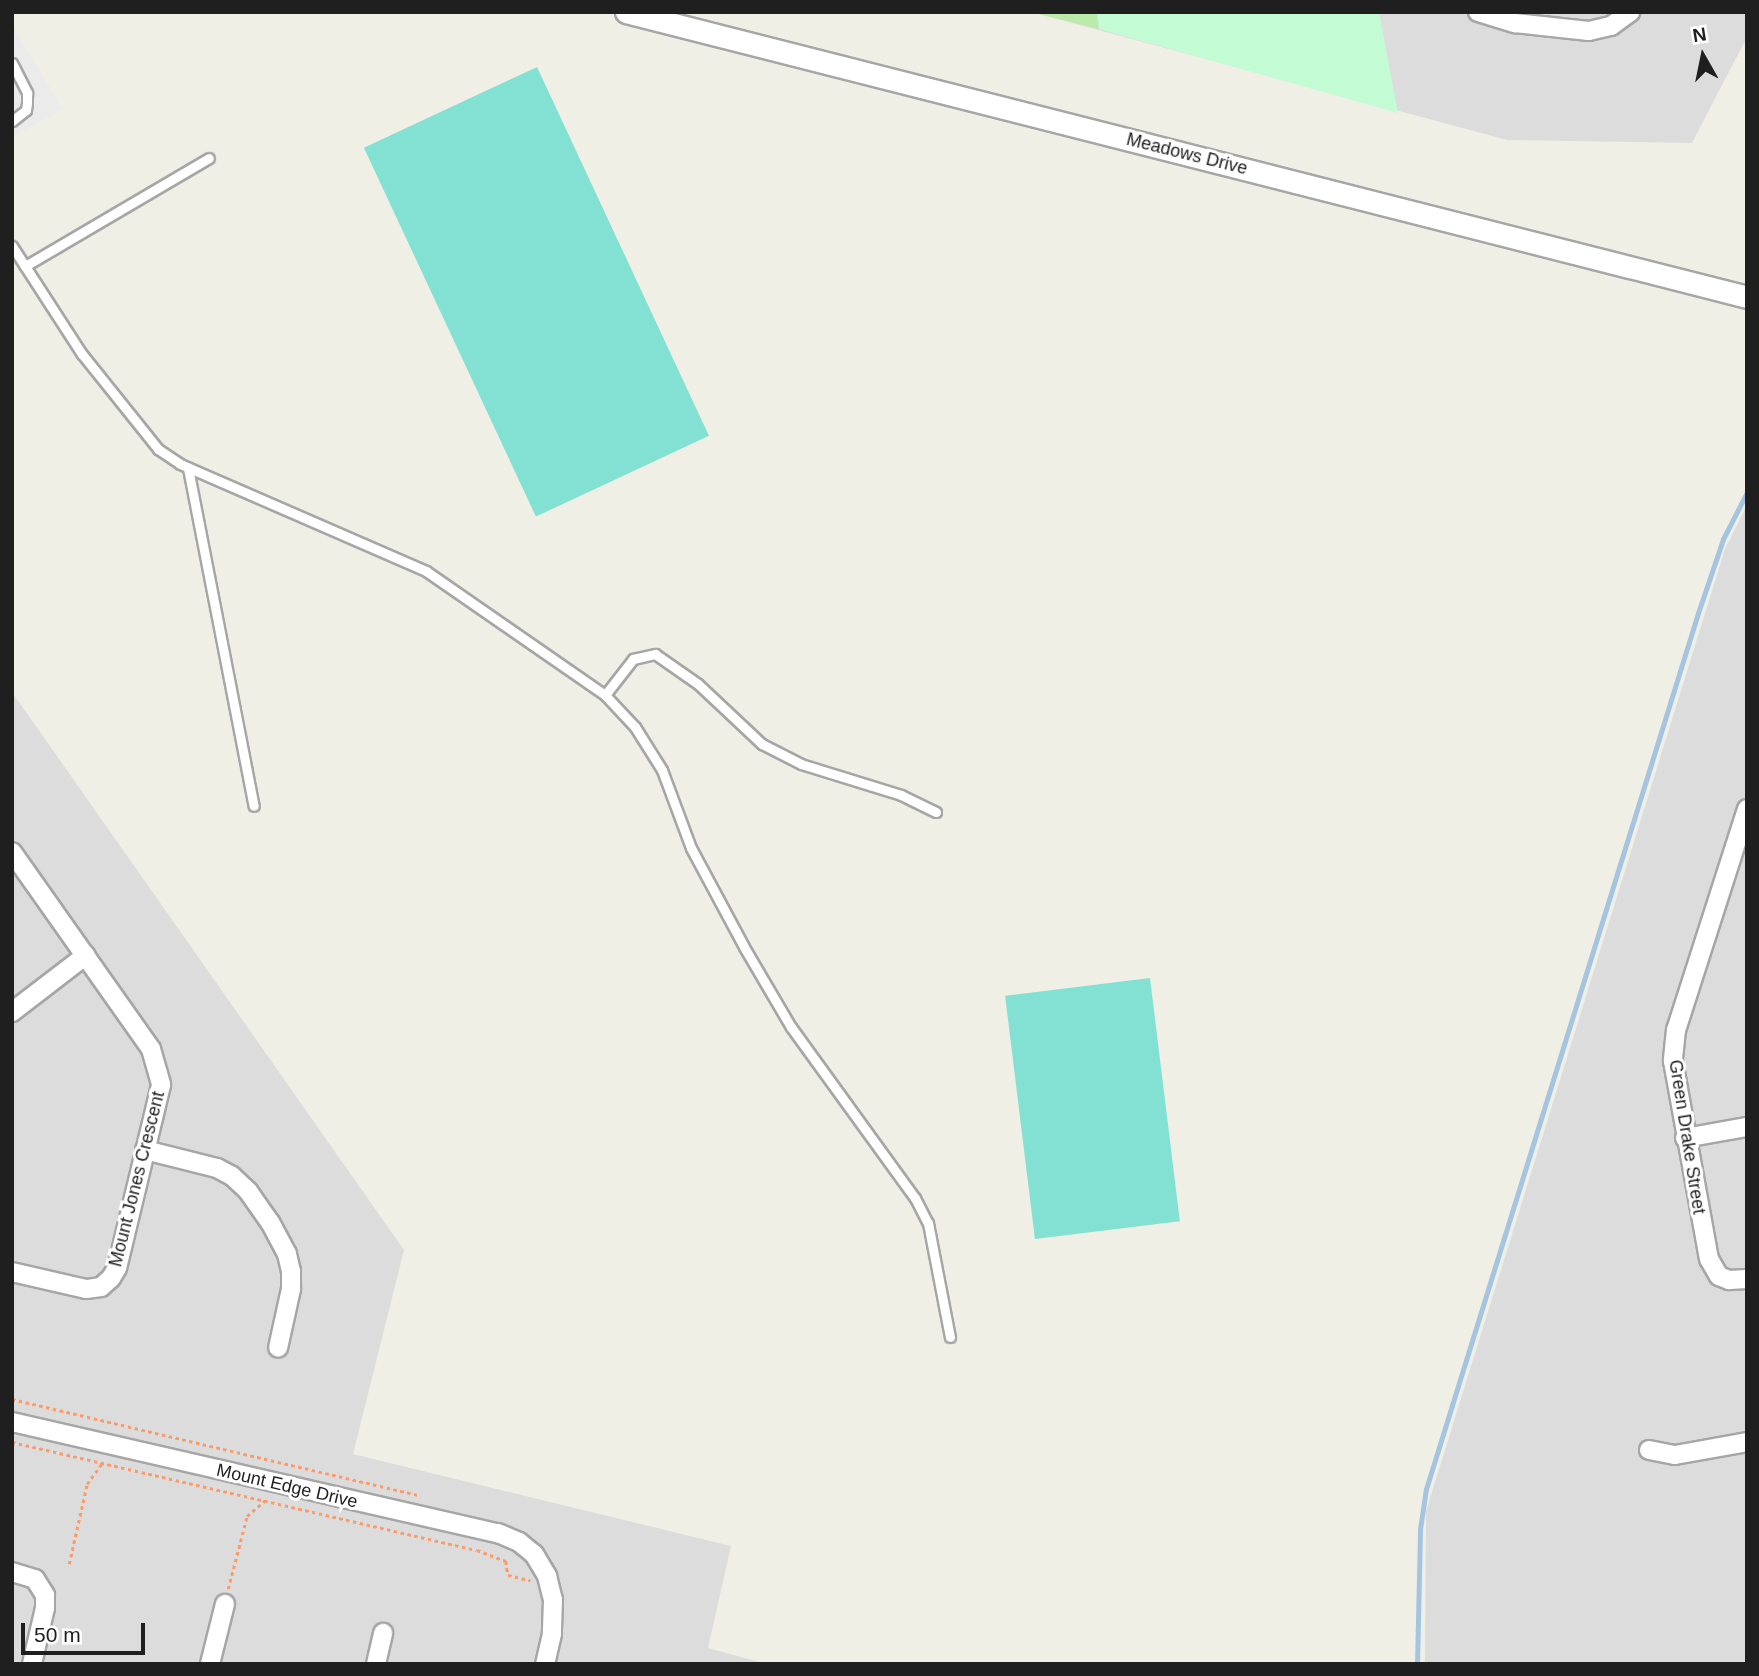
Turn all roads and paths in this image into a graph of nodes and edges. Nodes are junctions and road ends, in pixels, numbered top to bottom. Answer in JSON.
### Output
{"nodes":[{"id":1,"x":626,"y":12,"type":"edge"},
{"id":2,"x":1478,"y":12,"type":"edge"},
{"id":3,"x":1630,"y":12,"type":"edge"},
{"id":4,"x":12,"y":63,"type":"edge"},
{"id":5,"x":12,"y":121,"type":"edge"},
{"id":6,"x":209,"y":158,"type":"dead end"},
{"id":7,"x":12,"y":246,"type":"edge"},
{"id":8,"x":25,"y":266,"type":"junction"},
{"id":9,"x":1747,"y":296,"type":"edge"},
{"id":10,"x":188,"y":468,"type":"junction"},
{"id":11,"x":605,"y":695,"type":"junction"},
{"id":12,"x":254,"y":806,"type":"dead end"},
{"id":13,"x":1747,"y":808,"type":"edge"},
{"id":14,"x":936,"y":811,"type":"dead end"},
{"id":15,"x":12,"y":852,"type":"edge"},
{"id":16,"x":86,"y":955,"type":"junction"},
{"id":17,"x":12,"y":1012,"type":"edge"},
{"id":18,"x":1747,"y":1127,"type":"edge"},
{"id":19,"x":1685,"y":1138,"type":"junction"},
{"id":20,"x":145,"y":1150,"type":"junction"},
{"id":21,"x":12,"y":1272,"type":"edge"},
{"id":22,"x":1747,"y":1279,"type":"edge"},
{"id":23,"x":950,"y":1337,"type":"dead end"},
{"id":24,"x":278,"y":1349,"type":"dead end"},
{"id":25,"x":12,"y":1399,"type":"edge"},
{"id":26,"x":12,"y":1422,"type":"edge"},
{"id":27,"x":12,"y":1442,"type":"edge"},
{"id":28,"x":1747,"y":1442,"type":"edge"},
{"id":29,"x":1649,"y":1450,"type":"dead end"},
{"id":30,"x":102,"y":1463,"type":"junction"},
{"id":31,"x":424,"y":1497,"type":"dead end"},
{"id":32,"x":264,"y":1500,"type":"junction"},
{"id":33,"x":69,"y":1564,"type":"dead end"},
{"id":34,"x":12,"y":1572,"type":"edge"},
{"id":35,"x":548,"y":1580,"type":"junction"},
{"id":36,"x":225,"y":1604,"type":"joint"},
{"id":37,"x":383,"y":1633,"type":"dead end"},
{"id":38,"x":32,"y":1664,"type":"edge"},
{"id":39,"x":210,"y":1664,"type":"edge"},
{"id":40,"x":376,"y":1664,"type":"edge"},
{"id":41,"x":545,"y":1664,"type":"edge"}],
"edges":[{"from":1,"to":9,"type":"street","name":"Meadows Drive"},
{"from":2,"to":3,"type":"street"},
{"from":4,"to":5,"type":"lane"},
{"from":6,"to":8,"type":"lane"},
{"from":7,"to":8,"type":"lane"},
{"from":8,"to":10,"type":"lane"},
{"from":10,"to":11,"type":"lane"},
{"from":10,"to":12,"type":"lane"},
{"from":11,"to":14,"type":"lane"},
{"from":11,"to":23,"type":"lane"},
{"from":13,"to":19,"type":"street","name":"Green Drake Street"},
{"from":15,"to":16,"type":"street","name":"Mount Jones Crescent"},
{"from":16,"to":17,"type":"street"},
{"from":16,"to":20,"type":"street","name":"Mount Jones Crescent"},
{"from":18,"to":19,"type":"street"},
{"from":19,"to":22,"type":"street","name":"Green Drake Street"},
{"from":20,"to":21,"type":"street","name":"Mount Jones Crescent"},
{"from":20,"to":24,"type":"street"},
{"from":25,"to":31,"type":"path"},
{"from":26,"to":35,"type":"street","name":"Mount Edge Drive"},
{"from":27,"to":30,"type":"path"},
{"from":28,"to":29,"type":"street"},
{"from":30,"to":32,"type":"path"},
{"from":30,"to":33,"type":"path"},
{"from":32,"to":35,"type":"path"},
{"from":32,"to":36,"type":"path"},
{"from":34,"to":38,"type":"street"},
{"from":35,"to":41,"type":"street"},
{"from":36,"to":39,"type":"street"},
{"from":37,"to":40,"type":"street"}]}
